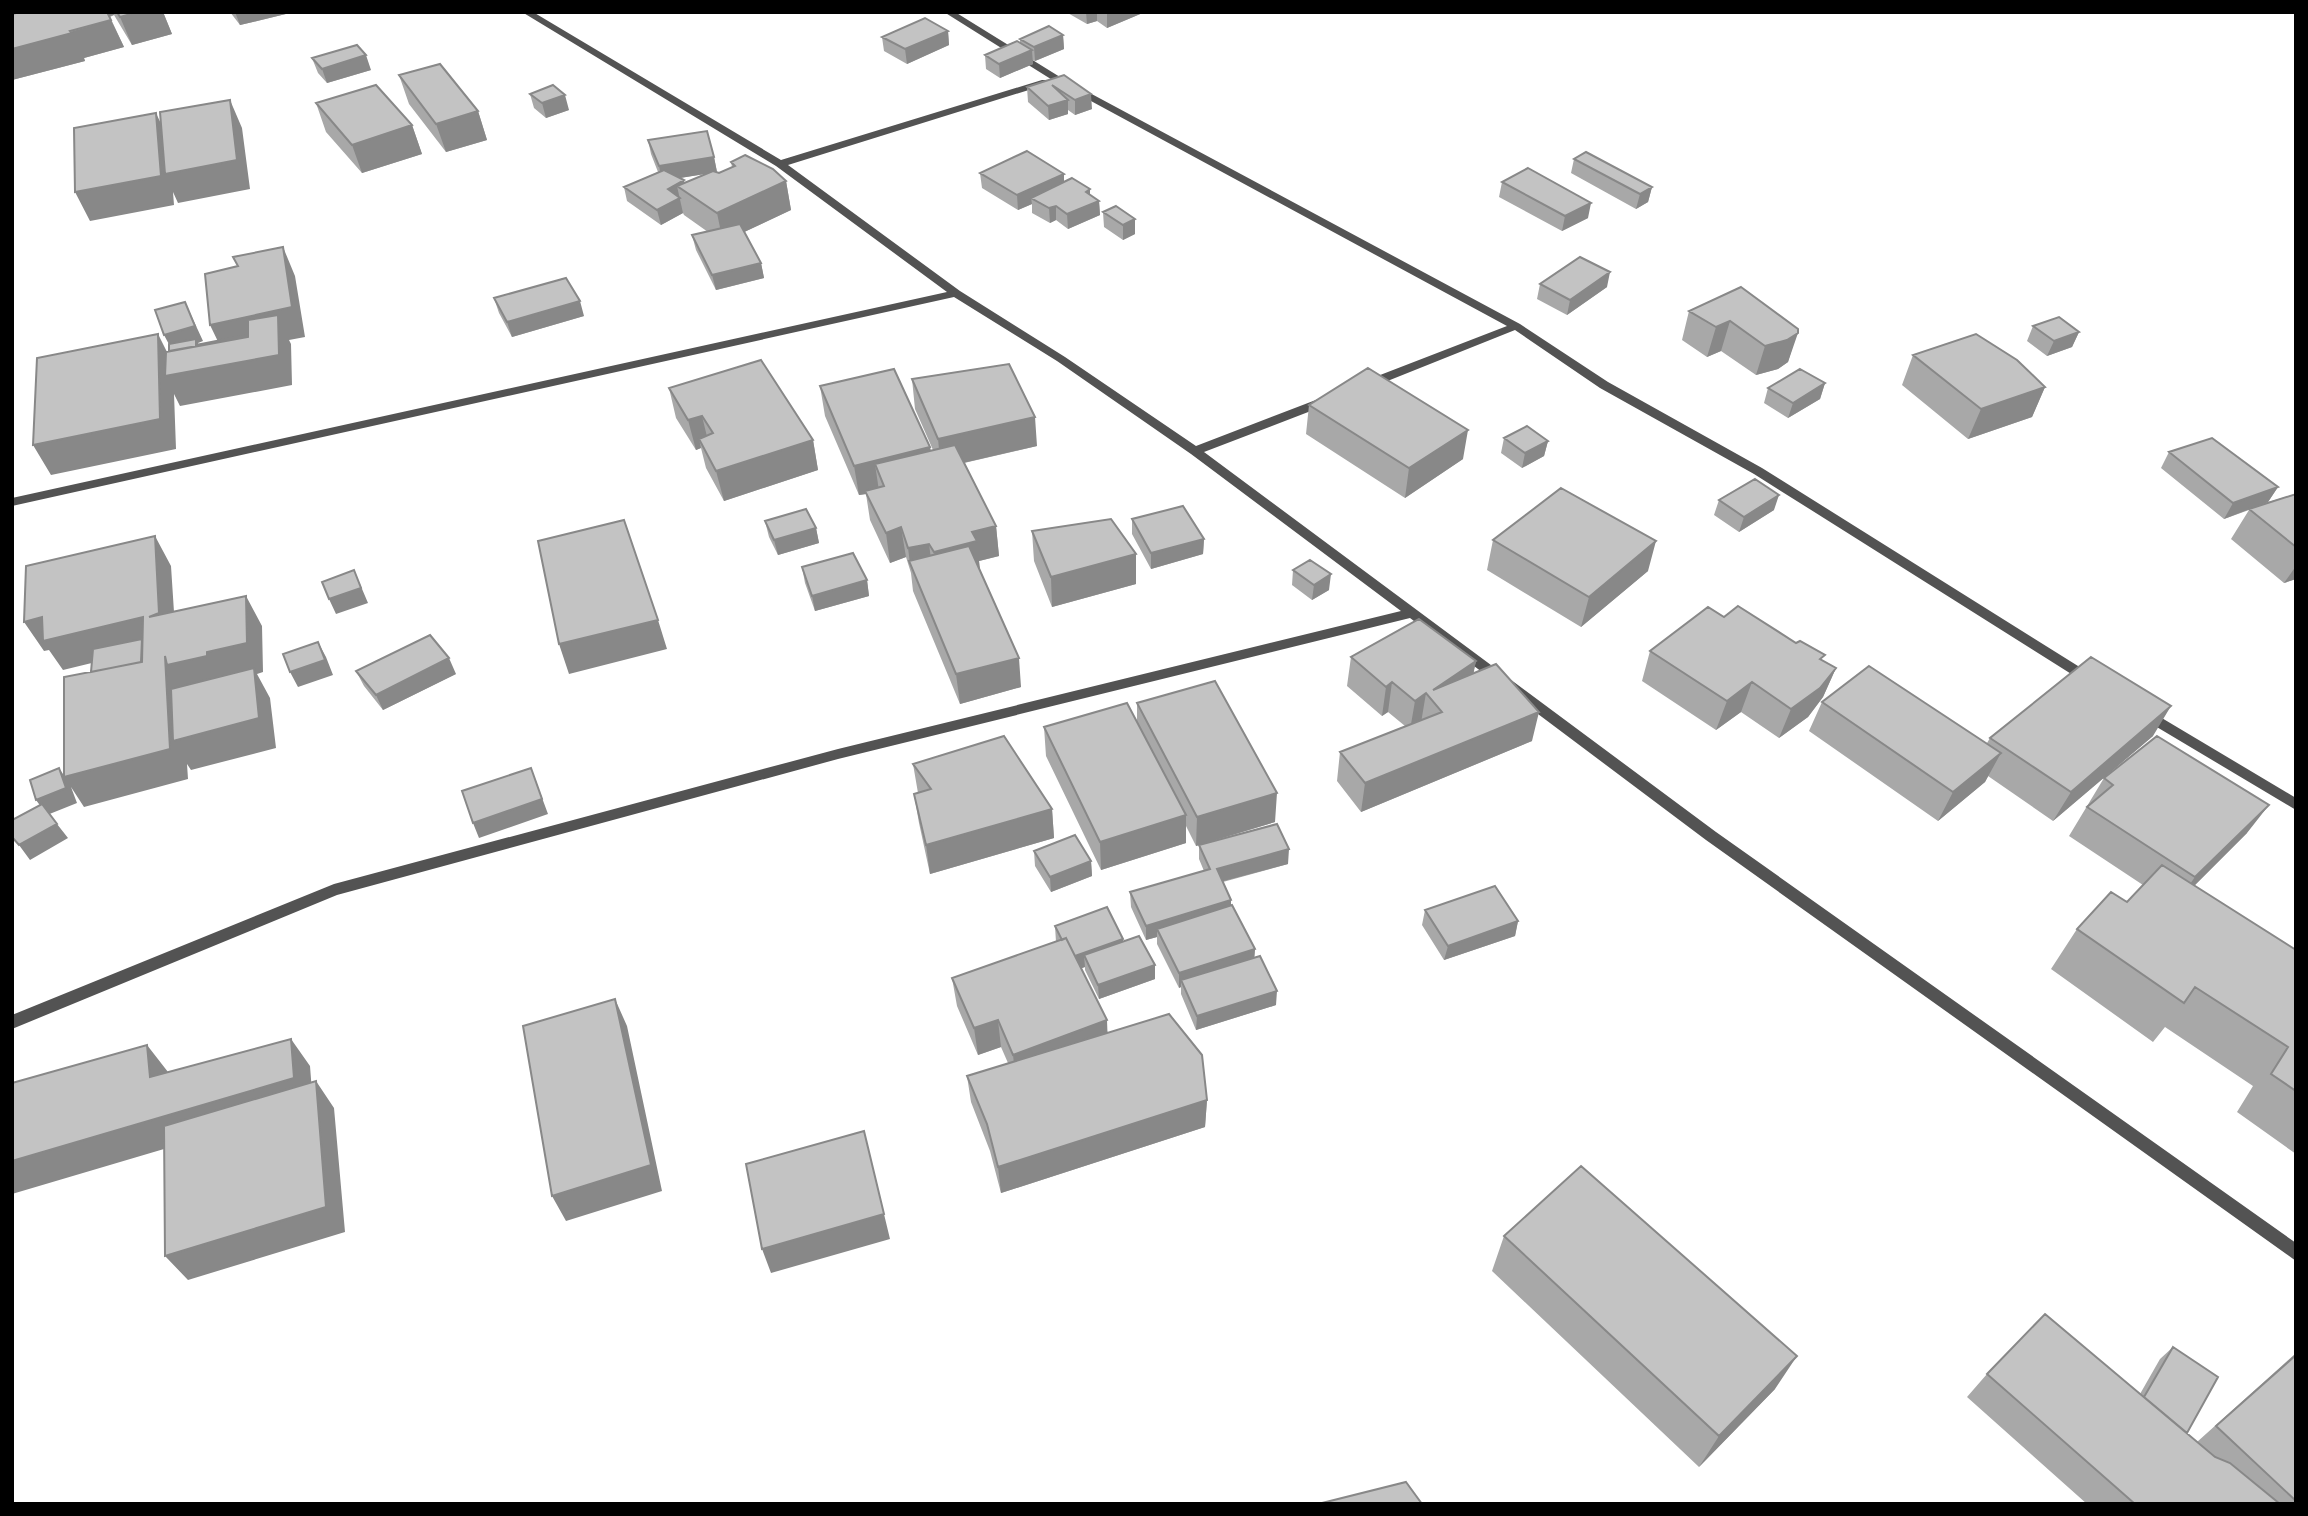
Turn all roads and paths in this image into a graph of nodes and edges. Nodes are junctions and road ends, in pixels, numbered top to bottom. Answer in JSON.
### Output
{"nodes":[{"id":1,"x":526,"y":12,"type":"edge"},
{"id":2,"x":948,"y":12,"type":"edge"},
{"id":3,"x":1057,"y":79,"type":"junction"},
{"id":4,"x":780,"y":164,"type":"junction"},
{"id":5,"x":956,"y":293,"type":"junction"},
{"id":6,"x":1516,"y":326,"type":"junction"},
{"id":7,"x":1349,"y":391,"type":"edge"},
{"id":8,"x":1336,"y":397,"type":"edge"},
{"id":9,"x":1195,"y":452,"type":"junction"},
{"id":10,"x":12,"y":502,"type":"edge"},
{"id":11,"x":1411,"y":613,"type":"junction"},
{"id":12,"x":2101,"y":687,"type":"edge"},
{"id":13,"x":2135,"y":707,"type":"edge"},
{"id":14,"x":2296,"y":805,"type":"edge"},
{"id":15,"x":12,"y":1022,"type":"edge"},
{"id":16,"x":2296,"y":1253,"type":"edge"}],
"edges":[{"from":1,"to":4,"type":"street"},
{"from":2,"to":3,"type":"street"},
{"from":3,"to":4,"type":"street"},
{"from":3,"to":6,"type":"street"},
{"from":4,"to":5,"type":"street"},
{"from":5,"to":9,"type":"street"},
{"from":5,"to":10,"type":"street"},
{"from":6,"to":7,"type":"street"},
{"from":6,"to":12,"type":"street"},
{"from":8,"to":9,"type":"street"},
{"from":9,"to":11,"type":"street"},
{"from":11,"to":15,"type":"street"},
{"from":11,"to":16,"type":"street"},
{"from":13,"to":14,"type":"street"}]}
